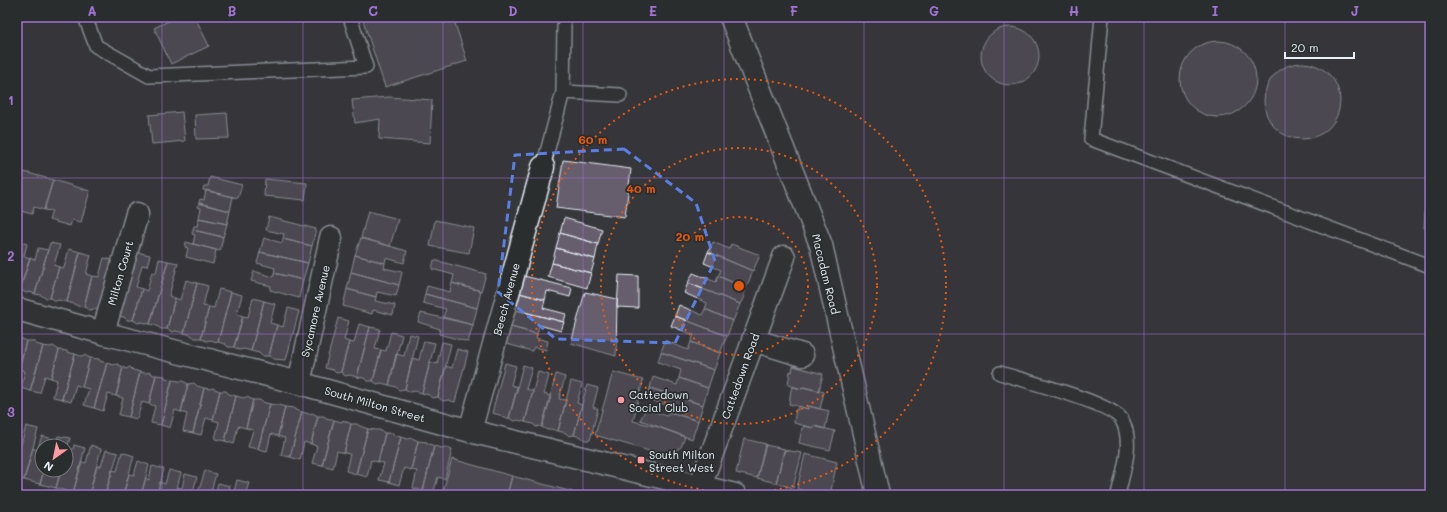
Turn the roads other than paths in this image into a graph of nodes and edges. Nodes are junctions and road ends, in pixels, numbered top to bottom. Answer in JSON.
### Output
{"nodes":[{"id":1,"x":85,"y":17,"type":"edge"},
{"id":2,"x":350,"y":17,"type":"edge"},
{"id":3,"x":731,"y":17,"type":"edge"},
{"id":4,"x":1102,"y":17,"type":"edge"},
{"id":5,"x":564,"y":26,"type":"dead end"},
{"id":6,"x":563,"y":92,"type":"junction"},
{"id":7,"x":620,"y":95,"type":"dead end"},
{"id":8,"x":543,"y":167,"type":"joint"},
{"id":9,"x":136,"y":214,"type":"dead end"},
{"id":10,"x":331,"y":238,"type":"dead end"},
{"id":11,"x":784,"y":257,"type":"dead end"},
{"id":12,"x":1430,"y":266,"type":"edge"},
{"id":13,"x":17,"y":309,"type":"edge"},
{"id":14,"x":103,"y":333,"type":"junction"},
{"id":15,"x":753,"y":340,"type":"junction"},
{"id":16,"x":802,"y":355,"type":"dead end"},
{"id":17,"x":1000,"y":373,"type":"dead end"},
{"id":18,"x":299,"y":383,"type":"junction"},
{"id":19,"x":470,"y":431,"type":"junction"},
{"id":20,"x":699,"y":490,"type":"edge"},
{"id":21,"x":735,"y":495,"type":"edge"},
{"id":22,"x":878,"y":495,"type":"edge"},
{"id":23,"x":1118,"y":495,"type":"edge"}],
"edges":[{"from":1,"to":2,"type":"lane"},
{"from":3,"to":22,"type":"street","name":"Macadam Road"},
{"from":4,"to":12,"type":"lane"},
{"from":5,"to":6,"type":"lane"},
{"from":6,"to":7,"type":"lane"},
{"from":6,"to":8,"type":"lane"},
{"from":8,"to":19,"type":"street","name":"Beech Avenue"},
{"from":9,"to":14,"type":"street","name":"Milton Court"},
{"from":10,"to":18,"type":"street","name":"Sycamore Avenue"},
{"from":11,"to":15,"type":"street","name":"Cattedown Road"},
{"from":13,"to":14,"type":"street","name":"South Milton Street"},
{"from":14,"to":18,"type":"street","name":"South Milton Street"},
{"from":15,"to":16,"type":"street"},
{"from":15,"to":20,"type":"street","name":"Cattedown Road"},
{"from":17,"to":23,"type":"lane"},
{"from":18,"to":19,"type":"street","name":"South Milton Street"},
{"from":19,"to":20,"type":"street","name":"South Milton Street"},
{"from":20,"to":21,"type":"street","name":"South Milton Street"}]}
